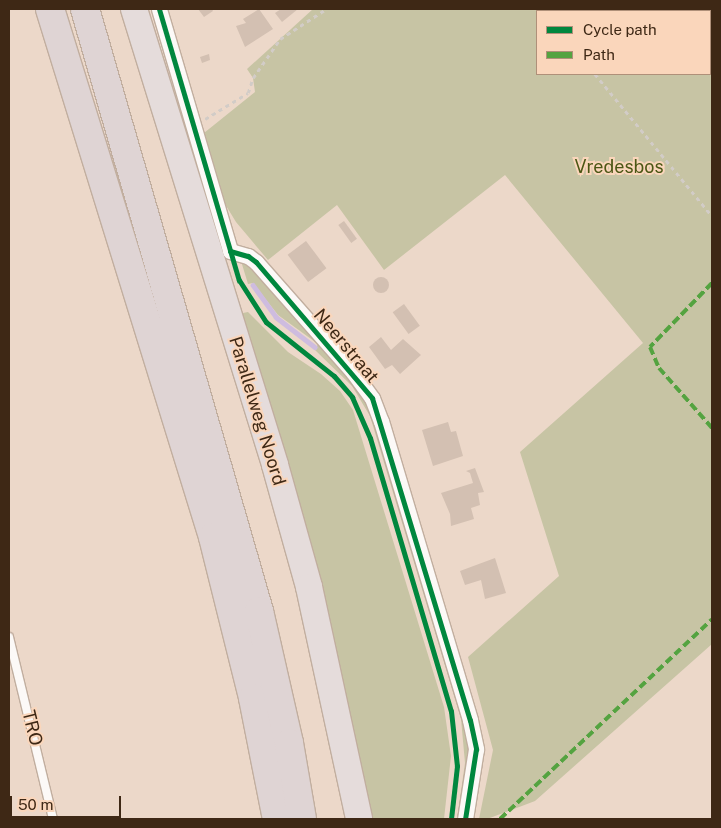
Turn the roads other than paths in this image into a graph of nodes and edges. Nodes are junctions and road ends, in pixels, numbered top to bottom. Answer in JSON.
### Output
{"nodes":[{"id":1,"x":50,"y":9,"type":"edge"},
{"id":2,"x":85,"y":9,"type":"edge"},
{"id":3,"x":121,"y":9,"type":"edge"},
{"id":4,"x":134,"y":9,"type":"edge"},
{"id":5,"x":159,"y":9,"type":"edge"},
{"id":6,"x":9,"y":636,"type":"edge"},
{"id":7,"x":53,"y":819,"type":"edge"},
{"id":8,"x":277,"y":819,"type":"edge"},
{"id":9,"x":302,"y":819,"type":"edge"},
{"id":10,"x":344,"y":819,"type":"edge"},
{"id":11,"x":359,"y":819,"type":"edge"},
{"id":12,"x":466,"y":819,"type":"edge"}],
"edges":[{"from":1,"to":8,"type":"highway"},
{"from":2,"to":9,"type":"highway"},
{"from":3,"to":10,"type":"highway","name":"Parallelweg Noord"},
{"from":4,"to":11,"type":"highway","name":"Parallelweg Noord"},
{"from":5,"to":12,"type":"street","name":"Neerstraat"},
{"from":6,"to":7,"type":"lane","name":"TRO"}]}
